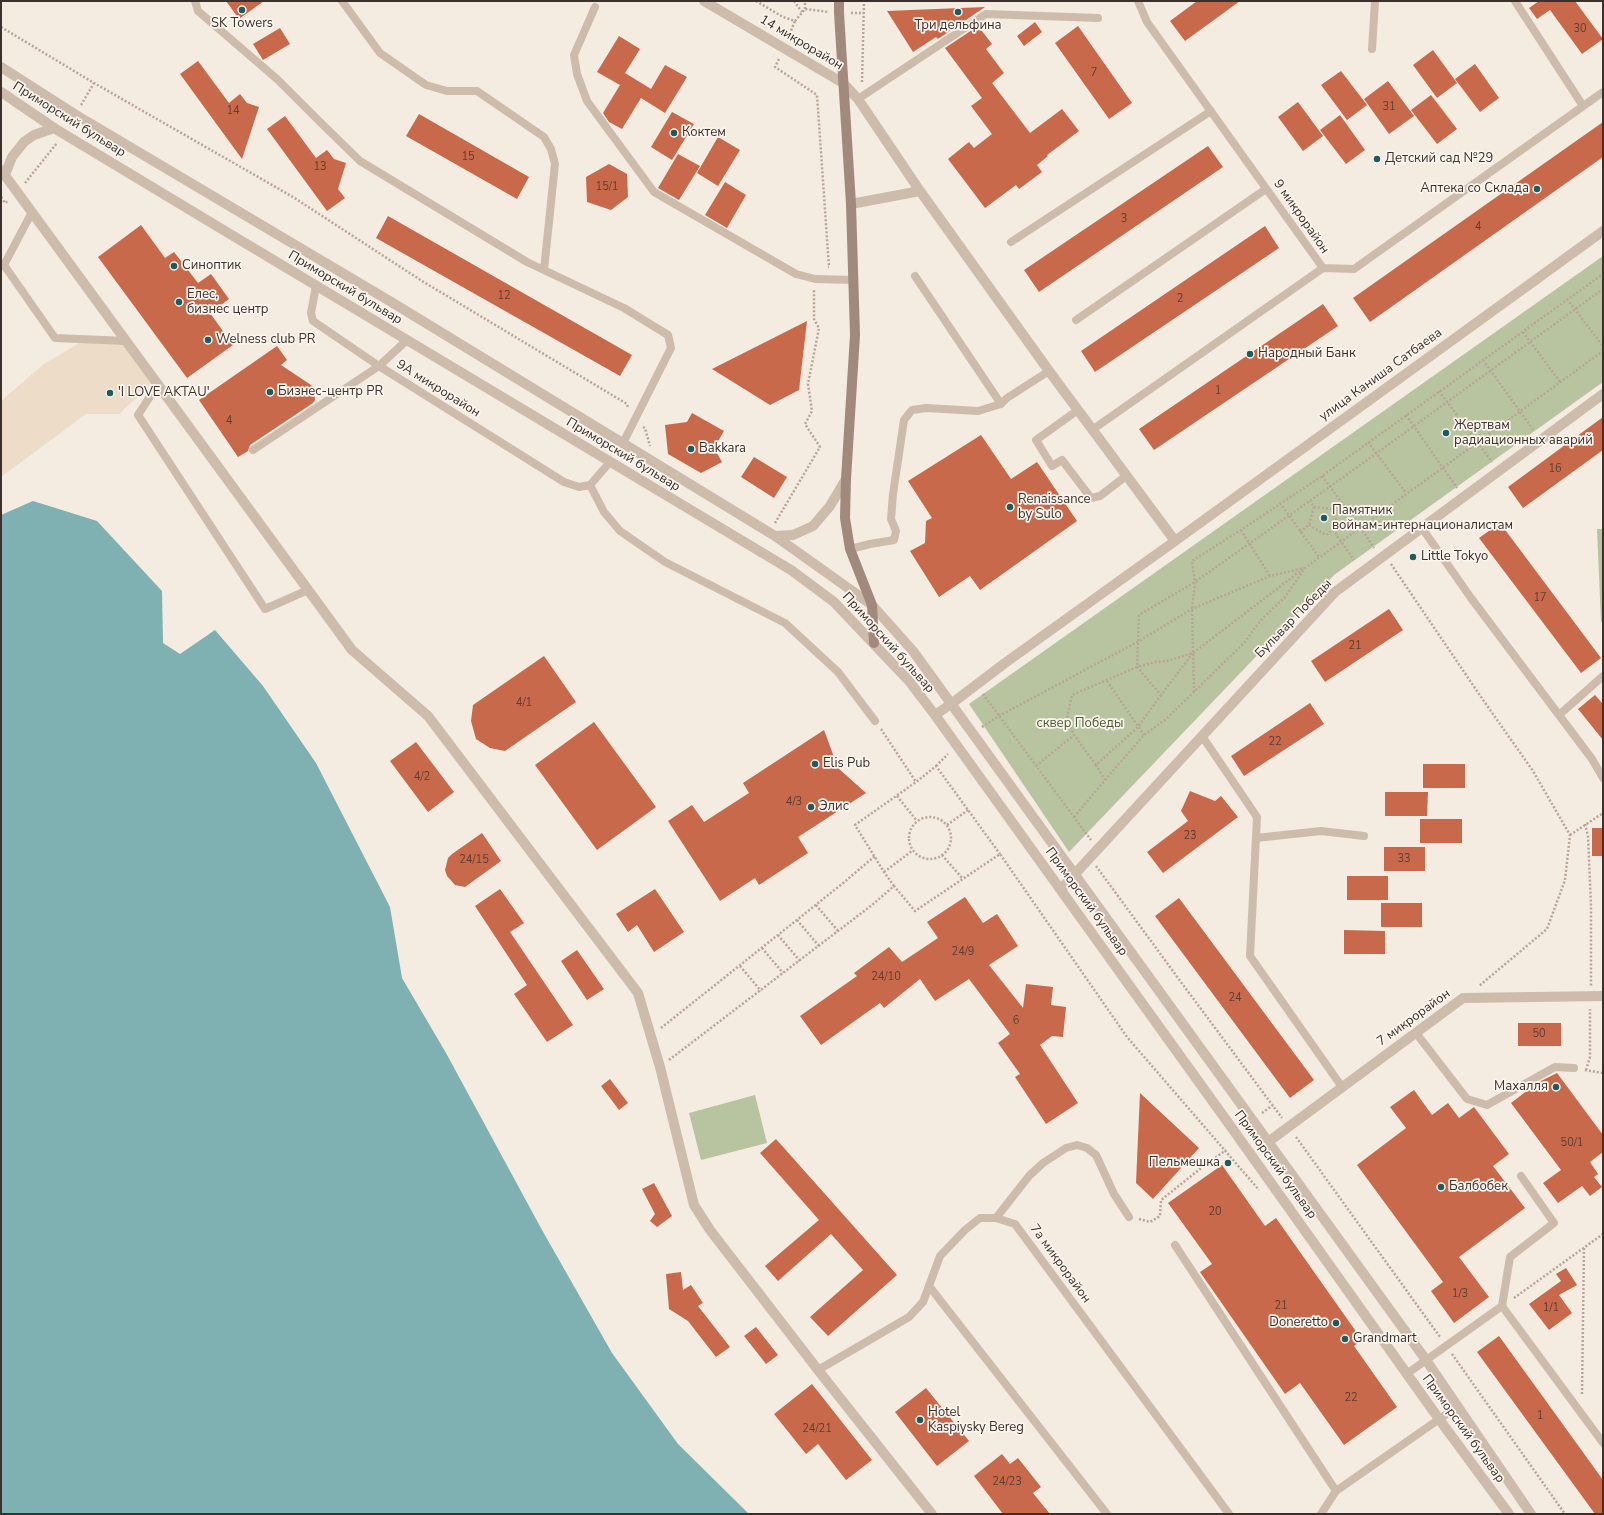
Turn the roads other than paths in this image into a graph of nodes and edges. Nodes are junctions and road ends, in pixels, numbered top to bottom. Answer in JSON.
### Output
{"nodes":[{"id":1,"x":195,"y":1,"type":"edge"},
{"id":2,"x":342,"y":1,"type":"edge"},
{"id":3,"x":704,"y":1,"type":"edge"},
{"id":4,"x":840,"y":1,"type":"edge"},
{"id":5,"x":1138,"y":1,"type":"edge"},
{"id":6,"x":1375,"y":1,"type":"edge"},
{"id":7,"x":1515,"y":1,"type":"edge"},
{"id":8,"x":595,"y":7,"type":"dead end"},
{"id":9,"x":1098,"y":18,"type":"dead end"},
{"id":10,"x":1372,"y":49,"type":"dead end"},
{"id":11,"x":1,"y":67,"type":"edge"},
{"id":12,"x":843,"y":83,"type":"junction"},
{"id":13,"x":1,"y":92,"type":"edge"},
{"id":14,"x":1603,"y":92,"type":"edge"},
{"id":15,"x":858,"y":99,"type":"junction"},
{"id":16,"x":1583,"y":106,"type":"junction"},
{"id":17,"x":1211,"y":111,"type":"junction"},
{"id":18,"x":54,"y":128,"type":"junction"},
{"id":19,"x":3,"y":172,"type":"edge"},
{"id":20,"x":1266,"y":189,"type":"junction"},
{"id":21,"x":920,"y":190,"type":"junction"},
{"id":22,"x":851,"y":204,"type":"junction"},
{"id":23,"x":32,"y":212,"type":"junction"},
{"id":24,"x":1603,"y":230,"type":"edge"},
{"id":25,"x":1011,"y":242,"type":"dead end"},
{"id":26,"x":1323,"y":268,"type":"junction"},
{"id":27,"x":544,"y":270,"type":"junction"},
{"id":28,"x":915,"y":276,"type":"dead end"},
{"id":29,"x":854,"y":280,"type":"junction"},
{"id":30,"x":316,"y":286,"type":"junction"},
{"id":31,"x":1076,"y":320,"type":"dead end"},
{"id":32,"x":407,"y":340,"type":"junction"},
{"id":33,"x":127,"y":341,"type":"junction"},
{"id":34,"x":379,"y":366,"type":"junction"},
{"id":35,"x":1049,"y":371,"type":"junction"},
{"id":36,"x":158,"y":384,"type":"junction"},
{"id":37,"x":1603,"y":394,"type":"edge"},
{"id":38,"x":1001,"y":404,"type":"junction"},
{"id":39,"x":1078,"y":410,"type":"junction"},
{"id":40,"x":1092,"y":430,"type":"junction"},
{"id":41,"x":623,"y":443,"type":"junction"},
{"id":42,"x":253,"y":450,"type":"dead end"},
{"id":43,"x":610,"y":462,"type":"junction"},
{"id":44,"x":1126,"y":476,"type":"junction"},
{"id":45,"x":846,"y":480,"type":"junction"},
{"id":46,"x":590,"y":485,"type":"junction"},
{"id":47,"x":1422,"y":528,"type":"junction"},
{"id":48,"x":775,"y":536,"type":"junction"},
{"id":49,"x":1175,"y":541,"type":"junction"},
{"id":50,"x":850,"y":549,"type":"junction"},
{"id":51,"x":308,"y":590,"type":"junction"},
{"id":52,"x":872,"y":605,"type":"junction"},
{"id":53,"x":874,"y":642,"type":"junction"},
{"id":54,"x":1603,"y":676,"type":"edge"},
{"id":55,"x":951,"y":704,"type":"junction"},
{"id":56,"x":934,"y":715,"type":"junction"},
{"id":57,"x":1559,"y":715,"type":"junction"},
{"id":58,"x":875,"y":721,"type":"road end"},
{"id":59,"x":1202,"y":736,"type":"junction"},
{"id":60,"x":1603,"y":778,"type":"edge"},
{"id":61,"x":1364,"y":836,"type":"dead end"},
{"id":62,"x":1256,"y":838,"type":"junction"},
{"id":63,"x":1074,"y":875,"type":"junction"},
{"id":64,"x":1061,"y":889,"type":"junction"},
{"id":65,"x":1603,"y":996,"type":"edge"},
{"id":66,"x":1416,"y":1032,"type":"junction"},
{"id":67,"x":1574,"y":1068,"type":"road end"},
{"id":68,"x":1342,"y":1086,"type":"junction"},
{"id":69,"x":1268,"y":1142,"type":"junction"},
{"id":70,"x":1521,"y":1176,"type":"dead end"},
{"id":71,"x":1129,"y":1217,"type":"road end"},
{"id":72,"x":996,"y":1218,"type":"junction"},
{"id":73,"x":1175,"y":1245,"type":"dead end"},
{"id":74,"x":929,"y":1286,"type":"junction"},
{"id":75,"x":1502,"y":1306,"type":"junction"},
{"id":76,"x":1426,"y":1360,"type":"junction"},
{"id":77,"x":818,"y":1370,"type":"junction"},
{"id":78,"x":1408,"y":1374,"type":"junction"},
{"id":79,"x":1458,"y":1406,"type":"junction"},
{"id":80,"x":1439,"y":1420,"type":"junction"},
{"id":81,"x":1603,"y":1443,"type":"edge"},
{"id":82,"x":1336,"y":1491,"type":"junction"},
{"id":83,"x":932,"y":1514,"type":"edge"},
{"id":84,"x":1107,"y":1514,"type":"edge"},
{"id":85,"x":1229,"y":1514,"type":"edge"},
{"id":86,"x":1321,"y":1514,"type":"edge"},
{"id":87,"x":1509,"y":1514,"type":"edge"},
{"id":88,"x":1531,"y":1514,"type":"edge"}],
"edges":[{"from":1,"to":27,"type":"lane"},
{"from":2,"to":27,"type":"lane"},
{"from":3,"to":12,"type":"street","name":"14 микрорайон"},
{"from":4,"to":12,"type":"main road"},
{"from":5,"to":17,"type":"lane","name":"9 микрорайон"},
{"from":6,"to":10,"type":"lane"},
{"from":7,"to":16,"type":"lane"},
{"from":8,"to":29,"type":"lane"},
{"from":9,"to":15,"type":"lane"},
{"from":11,"to":41,"type":"street","name":"Приморский бульвар"},
{"from":12,"to":15,"type":"street","name":"14 микрорайон"},
{"from":12,"to":22,"type":"main road"},
{"from":13,"to":18,"type":"street","name":"Приморский бульвар"},
{"from":14,"to":16,"type":"lane","name":"9 микрорайон"},
{"from":15,"to":21,"type":"street","name":"14 микрорайон"},
{"from":16,"to":26,"type":"lane","name":"9 микрорайон"},
{"from":17,"to":20,"type":"lane","name":"9 микрорайон"},
{"from":17,"to":25,"type":"lane"},
{"from":18,"to":19,"type":"street"},
{"from":18,"to":30,"type":"street","name":"Приморский бульвар"},
{"from":19,"to":23,"type":"street"},
{"from":20,"to":26,"type":"lane","name":"9 микрорайон"},
{"from":20,"to":31,"type":"lane"},
{"from":21,"to":22,"type":"street"},
{"from":21,"to":35,"type":"street","name":"14 микрорайон"},
{"from":22,"to":29,"type":"main road"},
{"from":23,"to":33,"type":"street"},
{"from":23,"to":33,"type":"lane"},
{"from":24,"to":49,"type":"street","name":"улица Каниша Сатбаева"},
{"from":26,"to":40,"type":"lane"},
{"from":27,"to":41,"type":"lane"},
{"from":28,"to":38,"type":"lane"},
{"from":29,"to":45,"type":"main road"},
{"from":30,"to":32,"type":"street","name":"Приморский бульвар"},
{"from":30,"to":34,"type":"lane"},
{"from":32,"to":34,"type":"lane"},
{"from":32,"to":43,"type":"street","name":"Приморский бульвар"},
{"from":33,"to":36,"type":"street"},
{"from":34,"to":42,"type":"lane","name":"9А микрорайон"},
{"from":34,"to":46,"type":"lane","name":"9А микрорайон"},
{"from":35,"to":38,"type":"lane"},
{"from":35,"to":39,"type":"street","name":"14 микрорайон"},
{"from":36,"to":51,"type":"street"},
{"from":36,"to":51,"type":"lane"},
{"from":37,"to":47,"type":"street","name":"Бульвар Победы"},
{"from":38,"to":50,"type":"lane"},
{"from":39,"to":40,"type":"street","name":"14 микрорайон"},
{"from":39,"to":44,"type":"lane"},
{"from":40,"to":44,"type":"street","name":"14 микрорайон"},
{"from":41,"to":48,"type":"street","name":"Приморский бульвар"},
{"from":43,"to":46,"type":"lane"},
{"from":43,"to":53,"type":"street","name":"Приморский бульвар"},
{"from":44,"to":49,"type":"street","name":"14 микрорайон"},
{"from":45,"to":48,"type":"street"},
{"from":45,"to":50,"type":"main road"},
{"from":46,"to":58,"type":"lane"},
{"from":47,"to":57,"type":"lane"},
{"from":47,"to":59,"type":"street","name":"Бульвар Победы"},
{"from":48,"to":52,"type":"street","name":"Приморский бульвар"},
{"from":49,"to":55,"type":"street","name":"улица Каниша Сатбаева"},
{"from":50,"to":52,"type":"main road"},
{"from":51,"to":77,"type":"street"},
{"from":52,"to":53,"type":"main road"},
{"from":52,"to":55,"type":"street","name":"Приморский бульвар"},
{"from":53,"to":56,"type":"street","name":"Приморский бульвар"},
{"from":54,"to":57,"type":"lane"},
{"from":55,"to":56,"type":"street","name":"улица Каниша Сатбаева"},
{"from":55,"to":63,"type":"street","name":"Приморский бульвар"},
{"from":56,"to":64,"type":"street","name":"Приморский бульвар"},
{"from":57,"to":60,"type":"lane"},
{"from":59,"to":62,"type":"lane"},
{"from":59,"to":63,"type":"street","name":"Бульвар Победы"},
{"from":61,"to":62,"type":"lane"},
{"from":62,"to":68,"type":"lane"},
{"from":63,"to":64,"type":"street","name":"Бульвар Победы"},
{"from":63,"to":69,"type":"street","name":"Приморский бульвар"},
{"from":64,"to":78,"type":"street","name":"Приморский бульвар"},
{"from":65,"to":66,"type":"street","name":"7 микрорайон"},
{"from":66,"to":67,"type":"lane"},
{"from":66,"to":68,"type":"street","name":"7 микрорайон"},
{"from":68,"to":69,"type":"street","name":"7 микрорайон"},
{"from":69,"to":76,"type":"street","name":"Приморский бульвар"},
{"from":70,"to":75,"type":"lane"},
{"from":71,"to":72,"type":"lane"},
{"from":72,"to":74,"type":"lane","name":"7а микрорайон"},
{"from":72,"to":85,"type":"lane","name":"7а микрорайон"},
{"from":73,"to":82,"type":"lane"},
{"from":74,"to":77,"type":"lane","name":"7а микрорайон"},
{"from":74,"to":84,"type":"lane"},
{"from":75,"to":76,"type":"lane"},
{"from":75,"to":81,"type":"lane"},
{"from":76,"to":78,"type":"lane"},
{"from":76,"to":79,"type":"street","name":"Приморский бульвар"},
{"from":77,"to":83,"type":"street"},
{"from":78,"to":80,"type":"street","name":"Приморский бульвар"},
{"from":79,"to":80,"type":"lane"},
{"from":79,"to":88,"type":"street","name":"Приморский бульвар"},
{"from":80,"to":82,"type":"lane"},
{"from":80,"to":87,"type":"street","name":"Приморский бульвар"},
{"from":82,"to":86,"type":"lane"}]}
